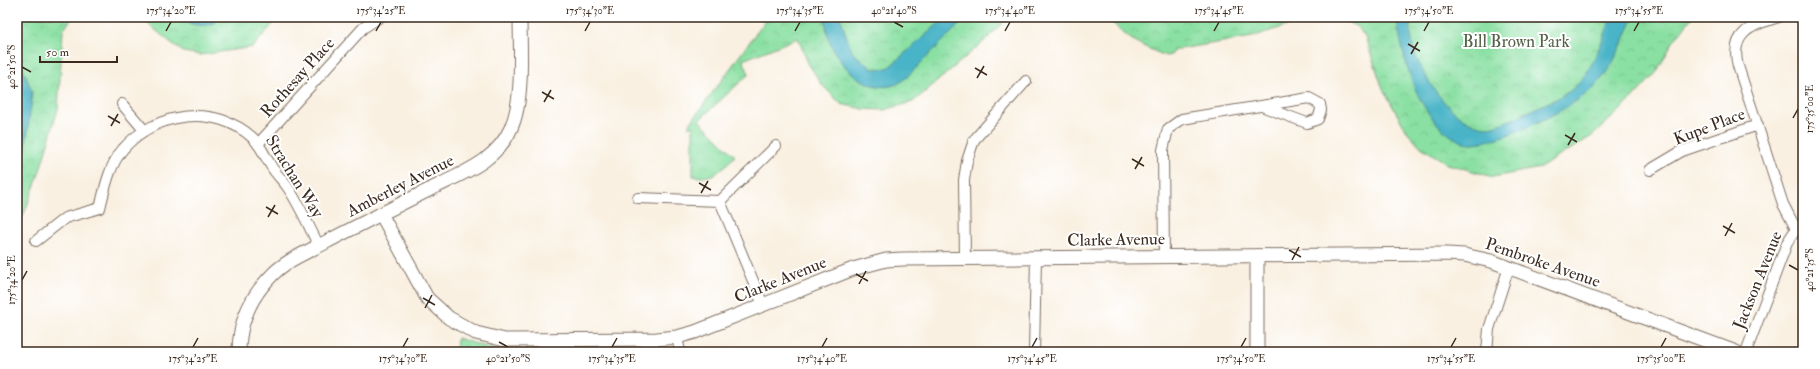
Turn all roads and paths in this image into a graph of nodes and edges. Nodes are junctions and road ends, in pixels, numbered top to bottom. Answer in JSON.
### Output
{"nodes":[{"id":1,"x":380,"y":17,"type":"edge"},
{"id":2,"x":520,"y":17,"type":"edge"},
{"id":3,"x":1779,"y":17,"type":"edge"},
{"id":4,"x":1026,"y":81,"type":"dead end"},
{"id":5,"x":122,"y":104,"type":"dead end"},
{"id":6,"x":1264,"y":107,"type":"junction"},
{"id":7,"x":1758,"y":125,"type":"junction"},
{"id":8,"x":144,"y":130,"type":"junction"},
{"id":9,"x":258,"y":144,"type":"junction"},
{"id":10,"x":776,"y":146,"type":"dead end"},
{"id":11,"x":1650,"y":170,"type":"dead end"},
{"id":12,"x":638,"y":198,"type":"dead end"},
{"id":13,"x":720,"y":201,"type":"junction"},
{"id":14,"x":381,"y":214,"type":"junction"},
{"id":15,"x":1799,"y":227,"type":"edge"},
{"id":16,"x":36,"y":241,"type":"dead end"},
{"id":17,"x":319,"y":246,"type":"junction"},
{"id":18,"x":1257,"y":256,"type":"junction"},
{"id":19,"x":1164,"y":257,"type":"junction"},
{"id":20,"x":965,"y":258,"type":"junction"},
{"id":21,"x":1036,"y":258,"type":"junction"},
{"id":22,"x":1509,"y":267,"type":"junction"},
{"id":23,"x":763,"y":305,"type":"junction"},
{"id":24,"x":677,"y":338,"type":"junction"},
{"id":25,"x":239,"y":352,"type":"edge"},
{"id":26,"x":680,"y":352,"type":"edge"},
{"id":27,"x":1034,"y":352,"type":"edge"},
{"id":28,"x":1257,"y":352,"type":"edge"},
{"id":29,"x":1487,"y":352,"type":"edge"},
{"id":30,"x":1736,"y":352,"type":"edge"},
{"id":31,"x":1746,"y":352,"type":"edge"}],
"edges":[{"from":1,"to":9,"type":"street","name":"Rothesay Place"},
{"from":2,"to":14,"type":"street","name":"Amberley Avenue"},
{"from":3,"to":7,"type":"street"},
{"from":4,"to":20,"type":"street"},
{"from":5,"to":8,"type":"street"},
{"from":6,"to":6,"type":"street"},
{"from":6,"to":19,"type":"street"},
{"from":7,"to":11,"type":"street","name":"Kupe Place"},
{"from":7,"to":15,"type":"street"},
{"from":8,"to":9,"type":"street","name":"Strachan Way"},
{"from":8,"to":16,"type":"street","name":"Strachan Way"},
{"from":9,"to":17,"type":"street","name":"Strachan Way"},
{"from":10,"to":13,"type":"street"},
{"from":12,"to":13,"type":"street"},
{"from":13,"to":23,"type":"street"},
{"from":14,"to":17,"type":"street","name":"Amberley Avenue"},
{"from":14,"to":24,"type":"street","name":"Clarke Avenue"},
{"from":15,"to":31,"type":"street","name":"Jackson Avenue"},
{"from":17,"to":25,"type":"street","name":"Amberley Avenue"},
{"from":18,"to":19,"type":"street","name":"Clarke Avenue"},
{"from":18,"to":22,"type":"street","name":"Pembroke Avenue"},
{"from":18,"to":28,"type":"street"},
{"from":19,"to":21,"type":"street","name":"Clarke Avenue"},
{"from":20,"to":21,"type":"street","name":"Clarke Avenue"},
{"from":20,"to":23,"type":"street","name":"Clarke Avenue"},
{"from":21,"to":27,"type":"street"},
{"from":22,"to":29,"type":"street"},
{"from":22,"to":30,"type":"street","name":"Pembroke Avenue"},
{"from":23,"to":24,"type":"street","name":"Clarke Avenue"},
{"from":24,"to":26,"type":"street"}]}
